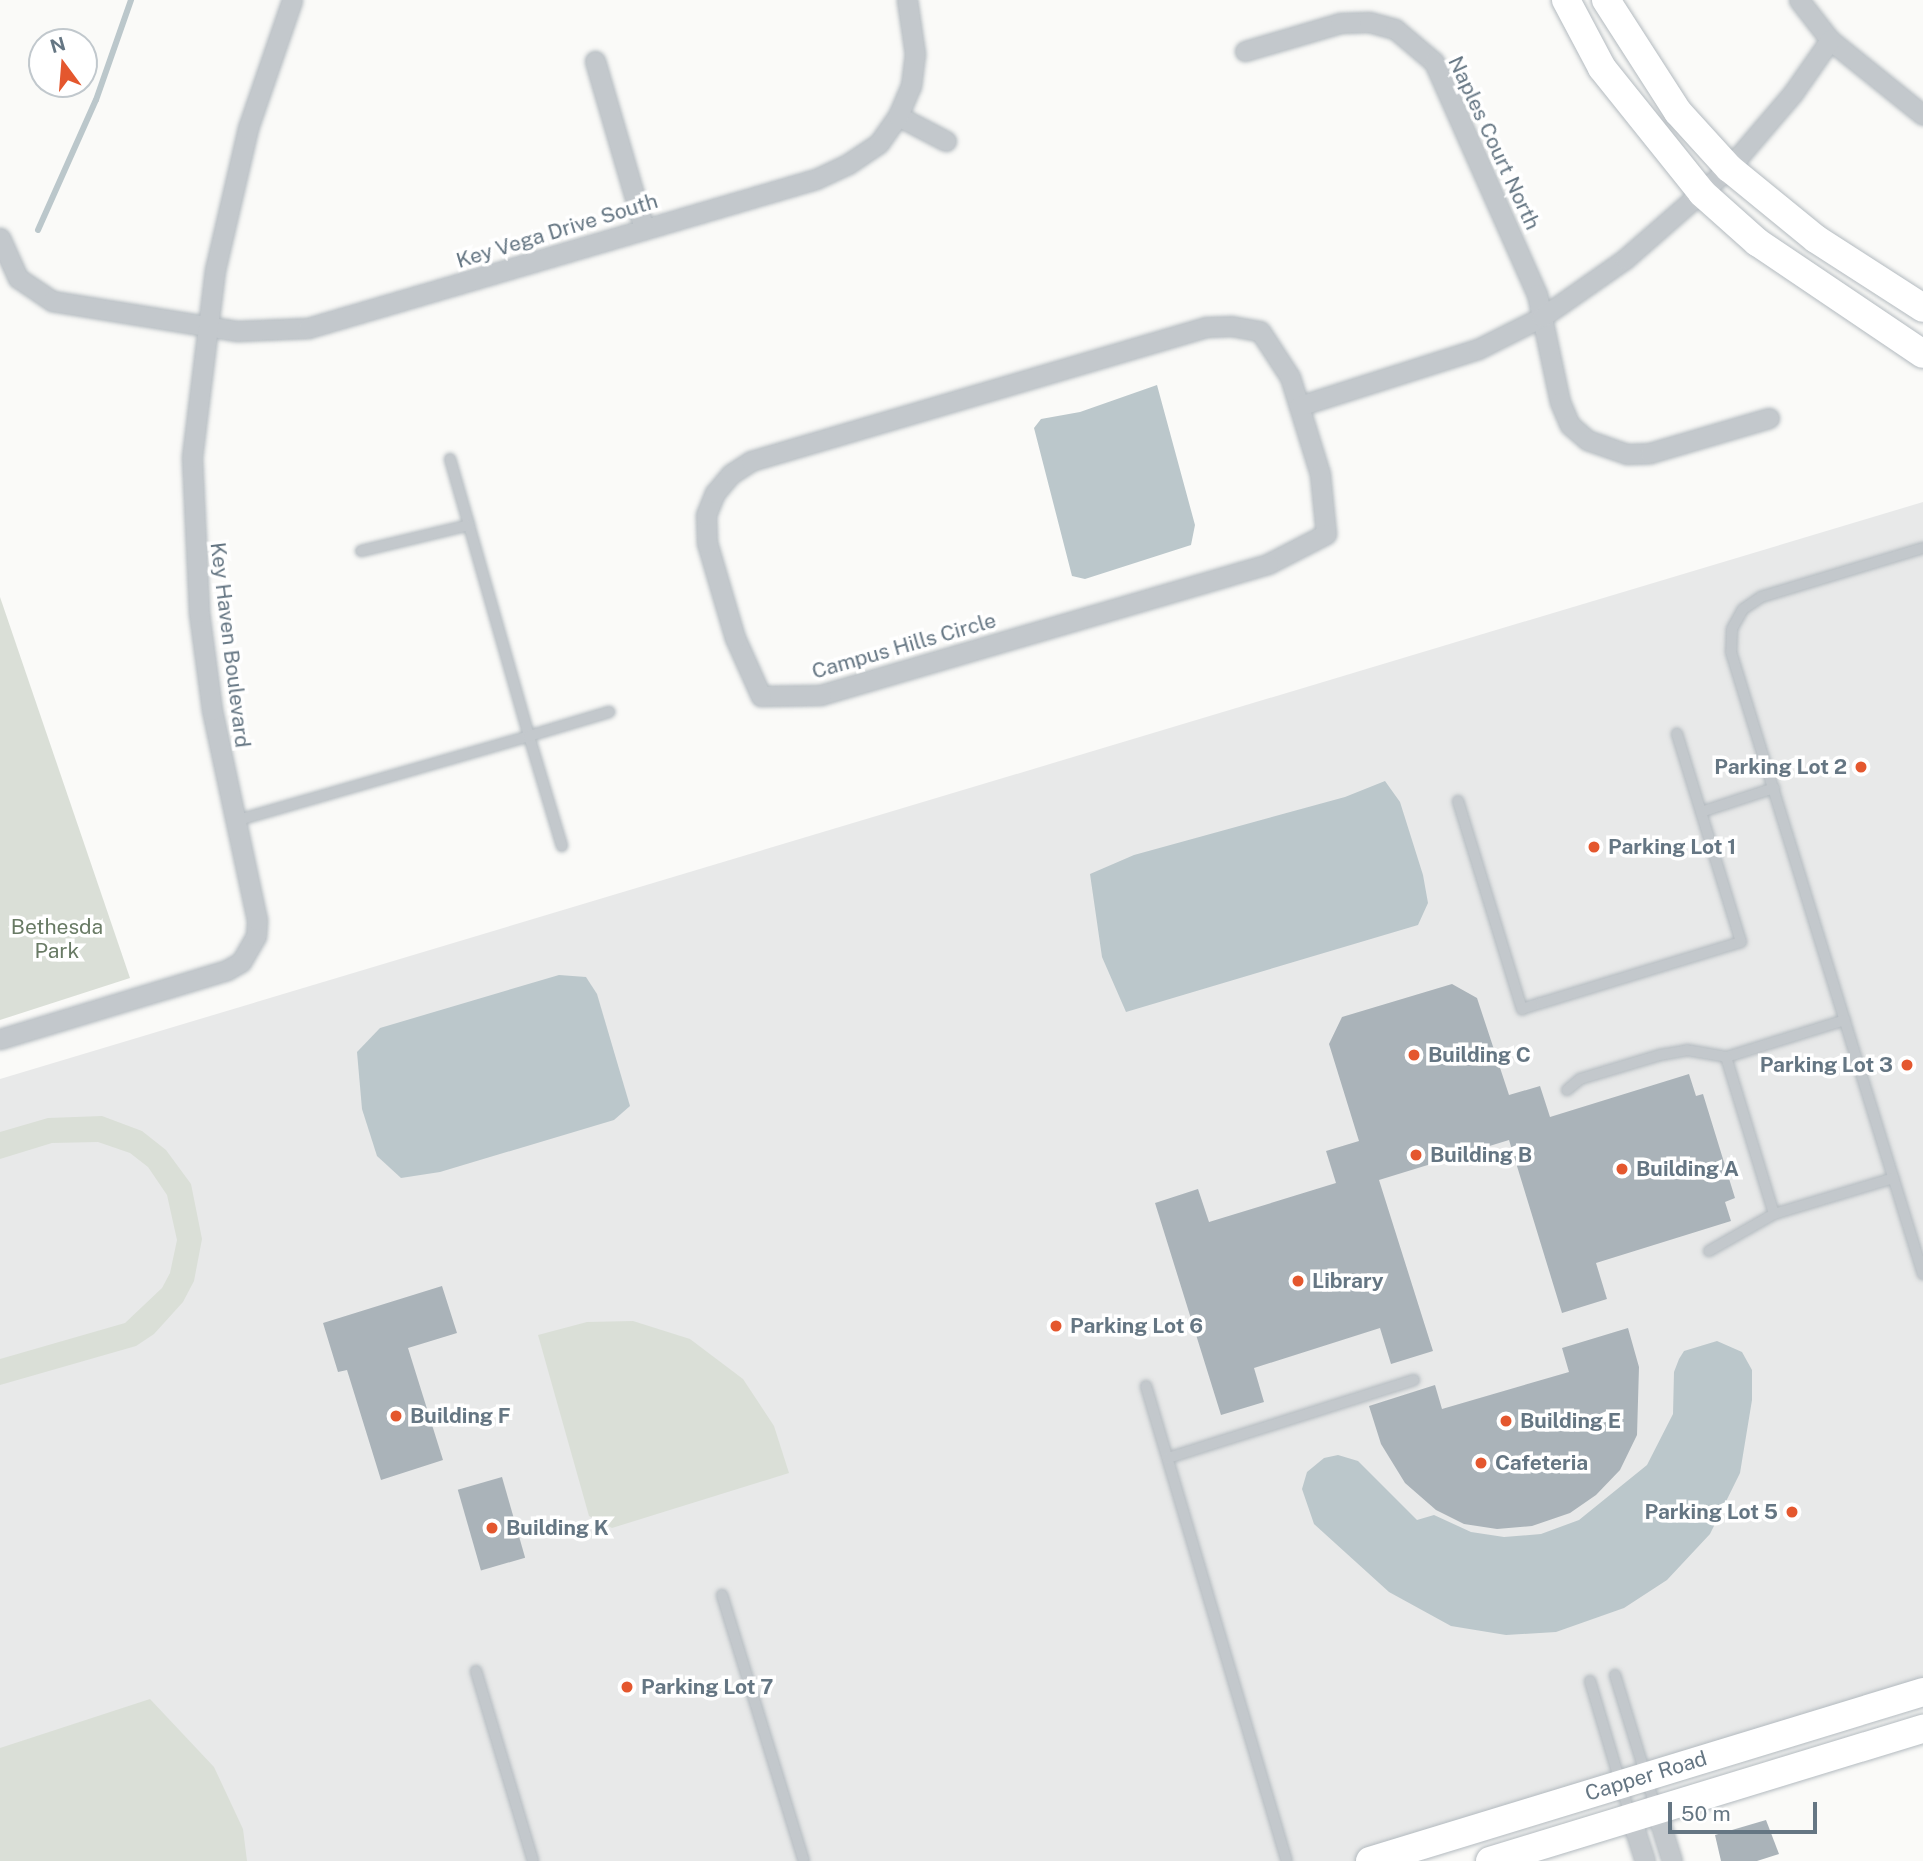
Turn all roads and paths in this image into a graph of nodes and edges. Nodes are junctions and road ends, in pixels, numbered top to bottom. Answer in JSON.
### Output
{"nodes":[{"id":1,"x":292,"y":0,"type":"edge"},
{"id":2,"x":907,"y":0,"type":"edge"},
{"id":3,"x":1566,"y":0,"type":"edge"},
{"id":4,"x":1606,"y":0,"type":"edge"},
{"id":5,"x":1799,"y":0,"type":"edge"},
{"id":6,"x":1830,"y":40,"type":"junction"},
{"id":7,"x":1245,"y":51,"type":"dead end"},
{"id":8,"x":595,"y":61,"type":"dead end"},
{"id":9,"x":1923,"y":115,"type":"edge"},
{"id":10,"x":898,"y":116,"type":"junction"},
{"id":11,"x":946,"y":141,"type":"dead end"},
{"id":12,"x":1729,"y":168,"type":"junction"},
{"id":13,"x":1702,"y":192,"type":"junction"},
{"id":14,"x":644,"y":229,"type":"junction"},
{"id":15,"x":0,"y":238,"type":"edge"},
{"id":16,"x":1923,"y":308,"type":"edge"},
{"id":17,"x":1542,"y":317,"type":"junction"},
{"id":18,"x":206,"y":327,"type":"junction"},
{"id":19,"x":1923,"y":354,"type":"edge"},
{"id":20,"x":1299,"y":406,"type":"junction"},
{"id":21,"x":1769,"y":418,"type":"dead end"},
{"id":22,"x":450,"y":459,"type":"dead end"},
{"id":23,"x":469,"y":525,"type":"junction"},
{"id":24,"x":1923,"y":548,"type":"edge"},
{"id":25,"x":361,"y":551,"type":"dead end"},
{"id":26,"x":609,"y":712,"type":"dead end"},
{"id":27,"x":1677,"y":734,"type":"dead end"},
{"id":28,"x":529,"y":736,"type":"junction"},
{"id":29,"x":1774,"y":788,"type":"junction"},
{"id":30,"x":1458,"y":801,"type":"dead end"},
{"id":31,"x":1701,"y":812,"type":"junction"},
{"id":32,"x":235,"y":821,"type":"junction"},
{"id":33,"x":562,"y":846,"type":"dead end"},
{"id":34,"x":1845,"y":1020,"type":"junction"},
{"id":35,"x":0,"y":1039,"type":"edge"},
{"id":36,"x":1726,"y":1057,"type":"junction"},
{"id":37,"x":1567,"y":1090,"type":"dead end"},
{"id":38,"x":1894,"y":1178,"type":"junction"},
{"id":39,"x":1774,"y":1214,"type":"junction"},
{"id":40,"x":1709,"y":1251,"type":"dead end"},
{"id":41,"x":1923,"y":1274,"type":"edge"},
{"id":42,"x":1414,"y":1380,"type":"dead end"},
{"id":43,"x":1146,"y":1387,"type":"dead end"},
{"id":44,"x":1168,"y":1458,"type":"junction"},
{"id":45,"x":722,"y":1595,"type":"dead end"},
{"id":46,"x":476,"y":1671,"type":"dead end"},
{"id":47,"x":1615,"y":1675,"type":"dead end"},
{"id":48,"x":1590,"y":1681,"type":"dead end"},
{"id":49,"x":1923,"y":1692,"type":"edge"},
{"id":50,"x":1923,"y":1730,"type":"edge"},
{"id":51,"x":1633,"y":1780,"type":"junction"},
{"id":52,"x":1644,"y":1814,"type":"junction"},
{"id":53,"x":533,"y":1861,"type":"edge"},
{"id":54,"x":804,"y":1861,"type":"edge"},
{"id":55,"x":1287,"y":1861,"type":"edge"},
{"id":56,"x":1370,"y":1861,"type":"edge"},
{"id":57,"x":1490,"y":1861,"type":"edge"},
{"id":58,"x":1645,"y":1861,"type":"edge"},
{"id":59,"x":1672,"y":1861,"type":"edge"}],
"edges":[{"from":1,"to":18,"type":"street","name":"Key Haven Boulevard"},
{"from":2,"to":10,"type":"street","name":"Key Vega Drive South"},
{"from":3,"to":13,"type":"street"},
{"from":4,"to":12,"type":"street"},
{"from":5,"to":6,"type":"street"},
{"from":6,"to":9,"type":"street"},
{"from":6,"to":12,"type":"street"},
{"from":7,"to":17,"type":"street","name":"Naples Court North"},
{"from":8,"to":14,"type":"street"},
{"from":10,"to":11,"type":"street"},
{"from":10,"to":14,"type":"street","name":"Key Vega Drive South"},
{"from":12,"to":13,"type":"street"},
{"from":12,"to":16,"type":"street"},
{"from":13,"to":17,"type":"street"},
{"from":13,"to":19,"type":"street"},
{"from":14,"to":18,"type":"street","name":"Key Vega Drive South"},
{"from":15,"to":18,"type":"street","name":"Key Vega Drive South"},
{"from":17,"to":20,"type":"street"},
{"from":17,"to":21,"type":"street","name":"Naples Court North"},
{"from":18,"to":32,"type":"street","name":"Key Haven Boulevard"},
{"from":20,"to":20,"type":"street","name":"Campus Hills Circle"},
{"from":22,"to":23,"type":"lane"},
{"from":23,"to":25,"type":"lane"},
{"from":23,"to":28,"type":"lane"},
{"from":24,"to":29,"type":"lane"},
{"from":26,"to":28,"type":"lane"},
{"from":27,"to":31,"type":"lane"},
{"from":28,"to":32,"type":"lane"},
{"from":28,"to":33,"type":"lane"},
{"from":29,"to":31,"type":"lane"},
{"from":29,"to":34,"type":"lane"},
{"from":30,"to":31,"type":"lane"},
{"from":32,"to":35,"type":"street","name":"Key Haven Boulevard"},
{"from":34,"to":36,"type":"lane"},
{"from":34,"to":38,"type":"lane"},
{"from":36,"to":37,"type":"lane"},
{"from":36,"to":39,"type":"lane"},
{"from":38,"to":39,"type":"lane"},
{"from":38,"to":41,"type":"lane"},
{"from":39,"to":40,"type":"lane"},
{"from":42,"to":44,"type":"lane"},
{"from":43,"to":44,"type":"lane"},
{"from":44,"to":55,"type":"lane"},
{"from":45,"to":54,"type":"lane"},
{"from":46,"to":53,"type":"lane"},
{"from":47,"to":51,"type":"lane"},
{"from":48,"to":51,"type":"lane"},
{"from":49,"to":51,"type":"street","name":"Capper Road"},
{"from":50,"to":52,"type":"street","name":"Capper Road"},
{"from":51,"to":52,"type":"lane"},
{"from":51,"to":52,"type":"lane"},
{"from":51,"to":56,"type":"street","name":"Capper Road"},
{"from":52,"to":57,"type":"street","name":"Capper Road"},
{"from":52,"to":58,"type":"street"},
{"from":52,"to":59,"type":"street"}]}
